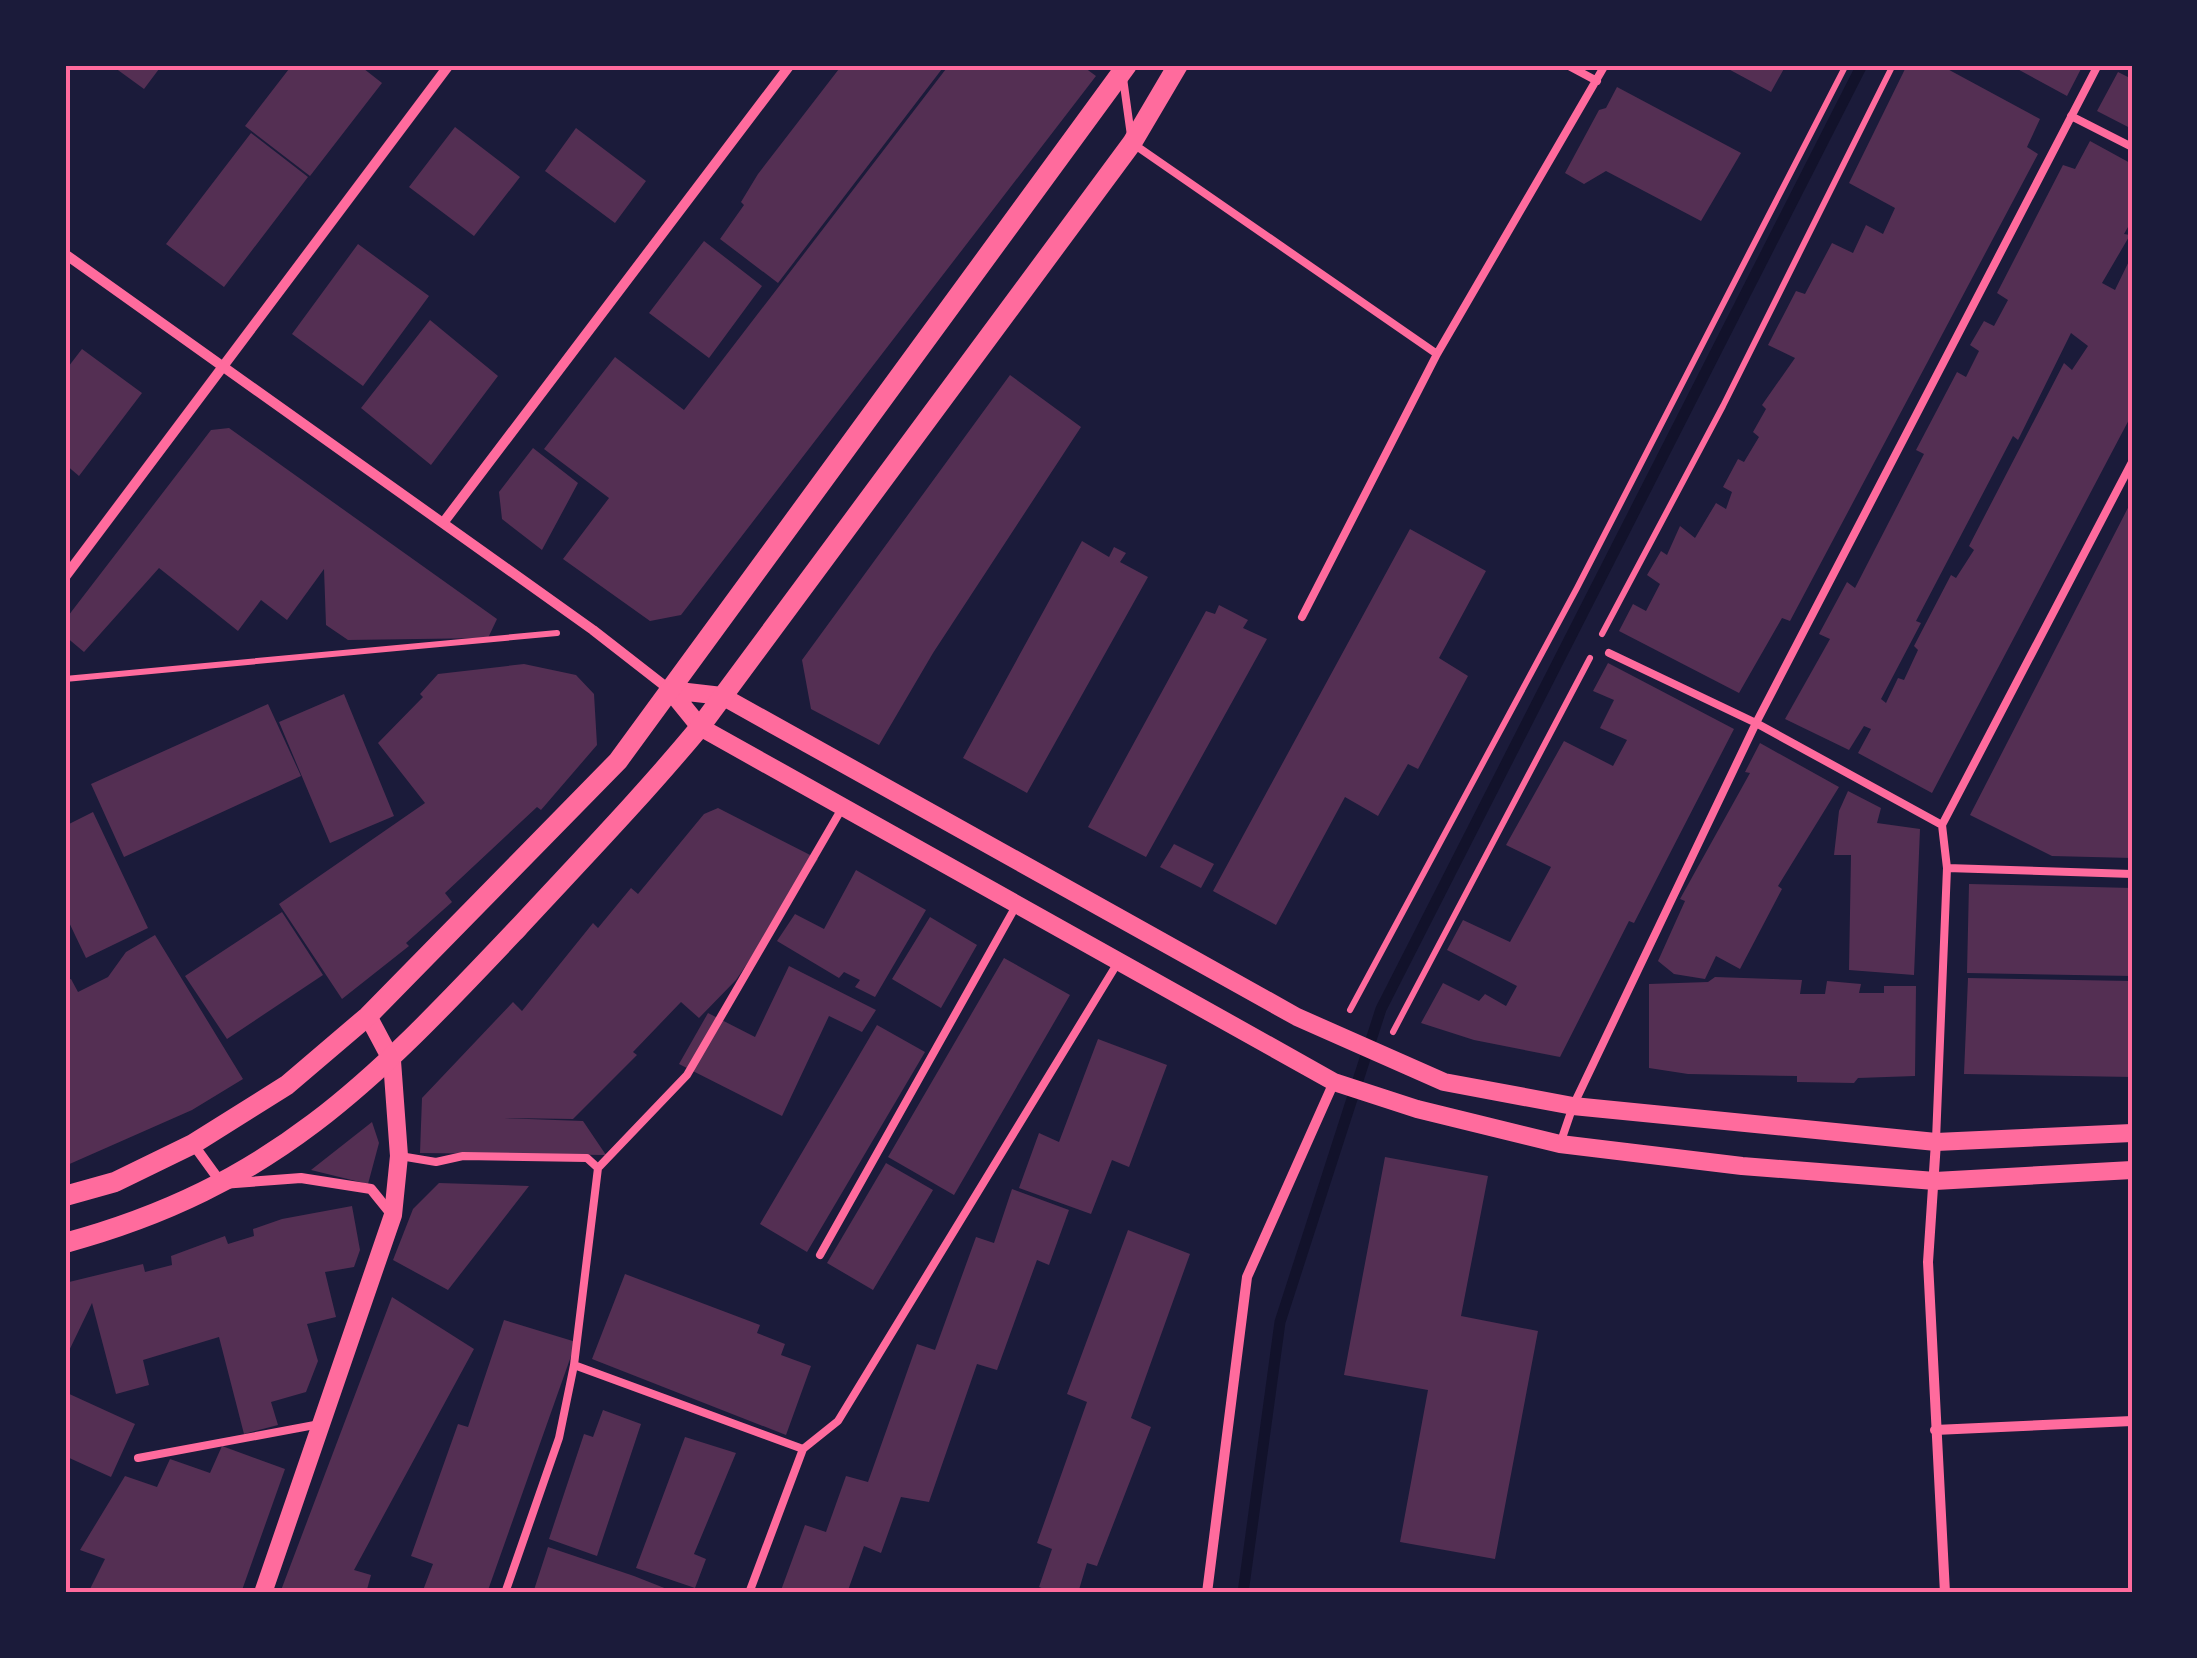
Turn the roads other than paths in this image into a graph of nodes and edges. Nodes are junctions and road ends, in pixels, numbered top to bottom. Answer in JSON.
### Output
{"nodes":[{"id":1,"x":449,"y":65,"type":"edge"},
{"id":2,"x":790,"y":65,"type":"edge"},
{"id":3,"x":1178,"y":65,"type":"edge"},
{"id":4,"x":1567,"y":65,"type":"edge"},
{"id":5,"x":1605,"y":65,"type":"edge"},
{"id":6,"x":2098,"y":65,"type":"edge"},
{"id":7,"x":1121,"y":67,"type":"edge"},
{"id":8,"x":1596,"y":81,"type":"junction"},
{"id":9,"x":2071,"y":116,"type":"junction"},
{"id":10,"x":1132,"y":143,"type":"junction"},
{"id":11,"x":2132,"y":147,"type":"edge"},
{"id":12,"x":65,"y":254,"type":"edge"},
{"id":13,"x":1437,"y":354,"type":"junction"},
{"id":14,"x":220,"y":364,"type":"junction"},
{"id":15,"x":2132,"y":462,"type":"edge"},
{"id":16,"x":442,"y":524,"type":"junction"},
{"id":17,"x":65,"y":577,"type":"edge"},
{"id":18,"x":1302,"y":617,"type":"dead end"},
{"id":19,"x":1609,"y":653,"type":"dead end"},
{"id":20,"x":670,"y":690,"type":"junction"},
{"id":21,"x":722,"y":696,"type":"junction"},
{"id":22,"x":1756,"y":723,"type":"junction"},
{"id":23,"x":700,"y":726,"type":"junction"},
{"id":24,"x":844,"y":806,"type":"junction"},
{"id":25,"x":1942,"y":825,"type":"junction"},
{"id":26,"x":1947,"y":868,"type":"junction"},
{"id":27,"x":2132,"y":874,"type":"edge"},
{"id":28,"x":1016,"y":904,"type":"junction"},
{"id":29,"x":1118,"y":962,"type":"junction"},
{"id":30,"x":368,"y":1016,"type":"junction"},
{"id":31,"x":392,"y":1061,"type":"junction"},
{"id":32,"x":1334,"y":1082,"type":"junction"},
{"id":33,"x":1573,"y":1106,"type":"junction"},
{"id":34,"x":2132,"y":1133,"type":"edge"},
{"id":35,"x":1936,"y":1142,"type":"junction"},
{"id":36,"x":193,"y":1144,"type":"junction"},
{"id":37,"x":1560,"y":1144,"type":"junction"},
{"id":38,"x":400,"y":1156,"type":"junction"},
{"id":39,"x":598,"y":1168,"type":"junction"},
{"id":40,"x":2132,"y":1170,"type":"edge"},
{"id":41,"x":1935,"y":1181,"type":"junction"},
{"id":42,"x":222,"y":1184,"type":"junction"},
{"id":43,"x":65,"y":1196,"type":"edge"},
{"id":44,"x":392,"y":1215,"type":"junction"},
{"id":45,"x":65,"y":1243,"type":"edge"},
{"id":46,"x":820,"y":1255,"type":"dead end"},
{"id":47,"x":574,"y":1366,"type":"junction"},
{"id":48,"x":2132,"y":1421,"type":"edge"},
{"id":49,"x":323,"y":1423,"type":"junction"},
{"id":50,"x":1935,"y":1430,"type":"junction"},
{"id":51,"x":803,"y":1449,"type":"junction"},
{"id":52,"x":138,"y":1458,"type":"dead end"},
{"id":53,"x":263,"y":1593,"type":"edge"},
{"id":54,"x":505,"y":1593,"type":"edge"},
{"id":55,"x":749,"y":1593,"type":"edge"},
{"id":56,"x":1207,"y":1593,"type":"edge"},
{"id":57,"x":1945,"y":1593,"type":"edge"}],
"edges":[{"from":1,"to":14,"type":"street"},
{"from":2,"to":16,"type":"street"},
{"from":3,"to":10,"type":"main road"},
{"from":4,"to":8,"type":"lane"},
{"from":5,"to":8,"type":"lane"},
{"from":6,"to":9,"type":"lane"},
{"from":7,"to":10,"type":"lane"},
{"from":7,"to":20,"type":"main road"},
{"from":8,"to":13,"type":"lane"},
{"from":9,"to":11,"type":"lane"},
{"from":9,"to":22,"type":"lane"},
{"from":10,"to":13,"type":"lane"},
{"from":10,"to":21,"type":"main road"},
{"from":12,"to":14,"type":"street"},
{"from":13,"to":18,"type":"lane"},
{"from":14,"to":16,"type":"street"},
{"from":14,"to":17,"type":"street"},
{"from":15,"to":25,"type":"lane"},
{"from":16,"to":20,"type":"street"},
{"from":19,"to":22,"type":"lane"},
{"from":20,"to":21,"type":"street"},
{"from":20,"to":23,"type":"street"},
{"from":20,"to":30,"type":"main road"},
{"from":21,"to":23,"type":"main road"},
{"from":21,"to":33,"type":"street"},
{"from":22,"to":25,"type":"lane"},
{"from":22,"to":33,"type":"lane"},
{"from":23,"to":24,"type":"street"},
{"from":23,"to":31,"type":"main road"},
{"from":24,"to":28,"type":"street"},
{"from":24,"to":39,"type":"lane"},
{"from":25,"to":26,"type":"lane"},
{"from":26,"to":27,"type":"lane"},
{"from":26,"to":35,"type":"lane"},
{"from":28,"to":29,"type":"street"},
{"from":28,"to":46,"type":"lane"},
{"from":29,"to":32,"type":"street"},
{"from":29,"to":51,"type":"lane"},
{"from":30,"to":31,"type":"street"},
{"from":30,"to":36,"type":"main road"},
{"from":31,"to":38,"type":"street"},
{"from":31,"to":42,"type":"main road"},
{"from":32,"to":37,"type":"street"},
{"from":32,"to":56,"type":"street"},
{"from":33,"to":35,"type":"street"},
{"from":33,"to":37,"type":"lane"},
{"from":34,"to":35,"type":"street"},
{"from":35,"to":41,"type":"street"},
{"from":36,"to":42,"type":"street"},
{"from":36,"to":43,"type":"main road"},
{"from":37,"to":41,"type":"street"},
{"from":38,"to":39,"type":"lane"},
{"from":38,"to":44,"type":"street"},
{"from":39,"to":47,"type":"lane"},
{"from":40,"to":41,"type":"street"},
{"from":41,"to":50,"type":"street"},
{"from":42,"to":44,"type":"street"},
{"from":42,"to":45,"type":"main road"},
{"from":44,"to":49,"type":"street"},
{"from":47,"to":51,"type":"lane"},
{"from":47,"to":54,"type":"lane"},
{"from":48,"to":50,"type":"street"},
{"from":49,"to":52,"type":"lane"},
{"from":49,"to":53,"type":"street"},
{"from":50,"to":57,"type":"street"},
{"from":51,"to":55,"type":"lane"}]}
